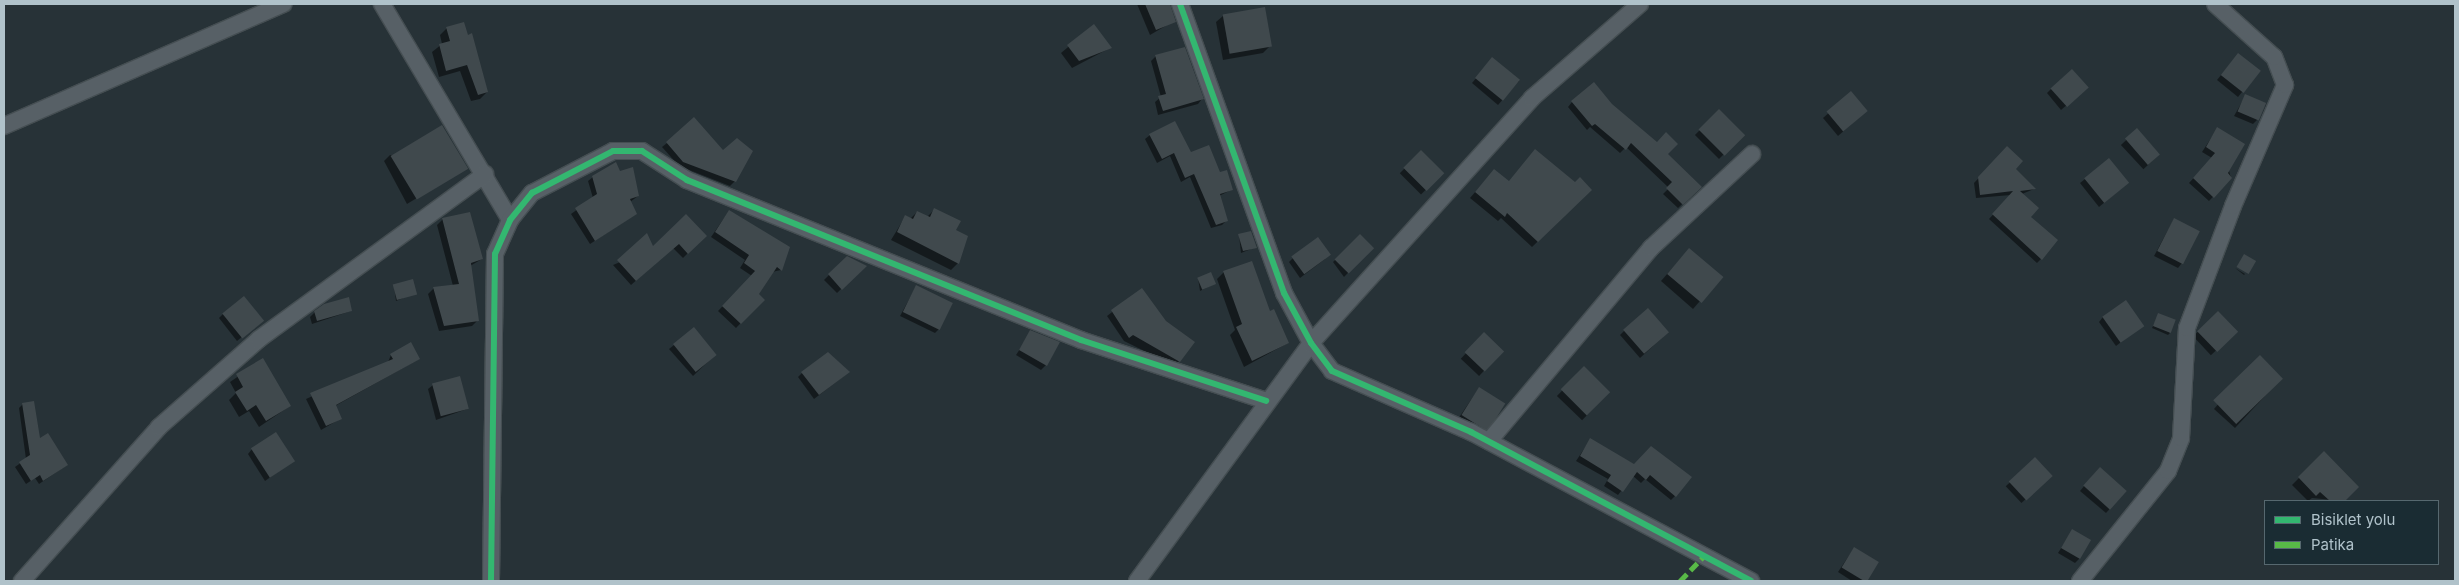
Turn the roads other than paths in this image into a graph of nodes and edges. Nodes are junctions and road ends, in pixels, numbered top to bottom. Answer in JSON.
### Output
{"nodes":[{"id":1,"x":284,"y":4,"type":"edge"},
{"id":2,"x":382,"y":4,"type":"edge"},
{"id":3,"x":1180,"y":4,"type":"edge"},
{"id":4,"x":1640,"y":4,"type":"edge"},
{"id":5,"x":2215,"y":4,"type":"edge"},
{"id":6,"x":4,"y":126,"type":"edge"},
{"id":7,"x":1752,"y":154,"type":"dead end"},
{"id":8,"x":485,"y":174,"type":"junction"},
{"id":9,"x":510,"y":220,"type":"junction"},
{"id":10,"x":1311,"y":343,"type":"junction"},
{"id":11,"x":1266,"y":401,"type":"junction"},
{"id":12,"x":1489,"y":441,"type":"junction"},
{"id":13,"x":22,"y":581,"type":"edge"},
{"id":14,"x":491,"y":581,"type":"edge"},
{"id":15,"x":1137,"y":581,"type":"edge"},
{"id":16,"x":1751,"y":581,"type":"edge"},
{"id":17,"x":2080,"y":581,"type":"edge"}],
"edges":[{"from":1,"to":6,"type":"street"},
{"from":2,"to":8,"type":"street"},
{"from":3,"to":10,"type":"street"},
{"from":4,"to":10,"type":"street"},
{"from":5,"to":17,"type":"street"},
{"from":7,"to":12,"type":"street"},
{"from":8,"to":9,"type":"street"},
{"from":8,"to":13,"type":"street"},
{"from":9,"to":11,"type":"street"},
{"from":9,"to":14,"type":"street"},
{"from":10,"to":11,"type":"street"},
{"from":10,"to":12,"type":"street"},
{"from":11,"to":15,"type":"street"},
{"from":12,"to":16,"type":"street"}]}
